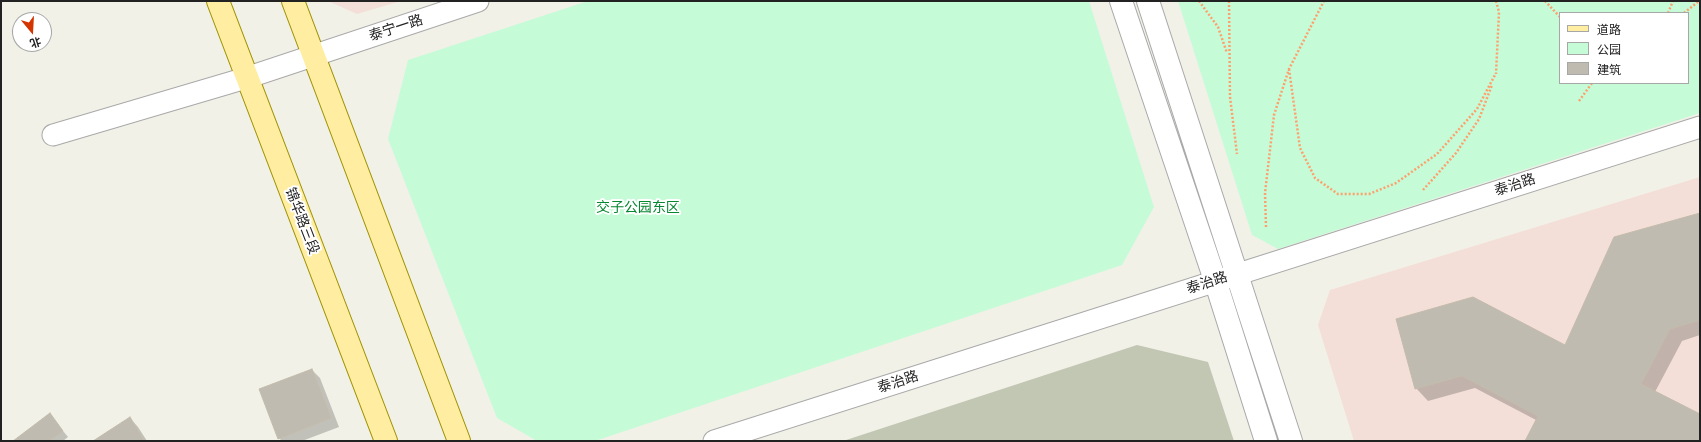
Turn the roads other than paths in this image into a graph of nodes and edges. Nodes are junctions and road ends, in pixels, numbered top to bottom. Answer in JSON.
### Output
{"nodes":[{"id":1,"x":218,"y":1,"type":"edge"},
{"id":2,"x":293,"y":1,"type":"edge"},
{"id":3,"x":478,"y":1,"type":"edge"},
{"id":4,"x":1121,"y":1,"type":"edge"},
{"id":5,"x":1148,"y":1,"type":"edge"},
{"id":6,"x":314,"y":55,"type":"junction"},
{"id":7,"x":246,"y":78,"type":"junction"},
{"id":8,"x":1700,"y":127,"type":"edge"},
{"id":9,"x":53,"y":135,"type":"dead end"},
{"id":10,"x":1237,"y":274,"type":"junction"},
{"id":11,"x":1215,"y":280,"type":"junction"},
{"id":12,"x":386,"y":441,"type":"edge"},
{"id":13,"x":459,"y":441,"type":"edge"},
{"id":14,"x":714,"y":441,"type":"edge"},
{"id":15,"x":1266,"y":441,"type":"edge"},
{"id":16,"x":1292,"y":441,"type":"edge"}],
"edges":[{"from":1,"to":7,"type":"main road","name":"锦华路三段"},
{"from":2,"to":6,"type":"main road"},
{"from":3,"to":6,"type":"street","name":"泰宁一路"},
{"from":4,"to":11,"type":"street"},
{"from":5,"to":10,"type":"street"},
{"from":6,"to":7,"type":"street","name":"泰宁一路"},
{"from":6,"to":13,"type":"main road"},
{"from":7,"to":9,"type":"street","name":"泰宁一路"},
{"from":7,"to":12,"type":"main road","name":"锦华路三段"},
{"from":8,"to":10,"type":"street","name":"泰治路"},
{"from":10,"to":11,"type":"street","name":"泰治路"},
{"from":10,"to":16,"type":"street"},
{"from":11,"to":14,"type":"street","name":"泰治路"},
{"from":11,"to":15,"type":"street"}]}
